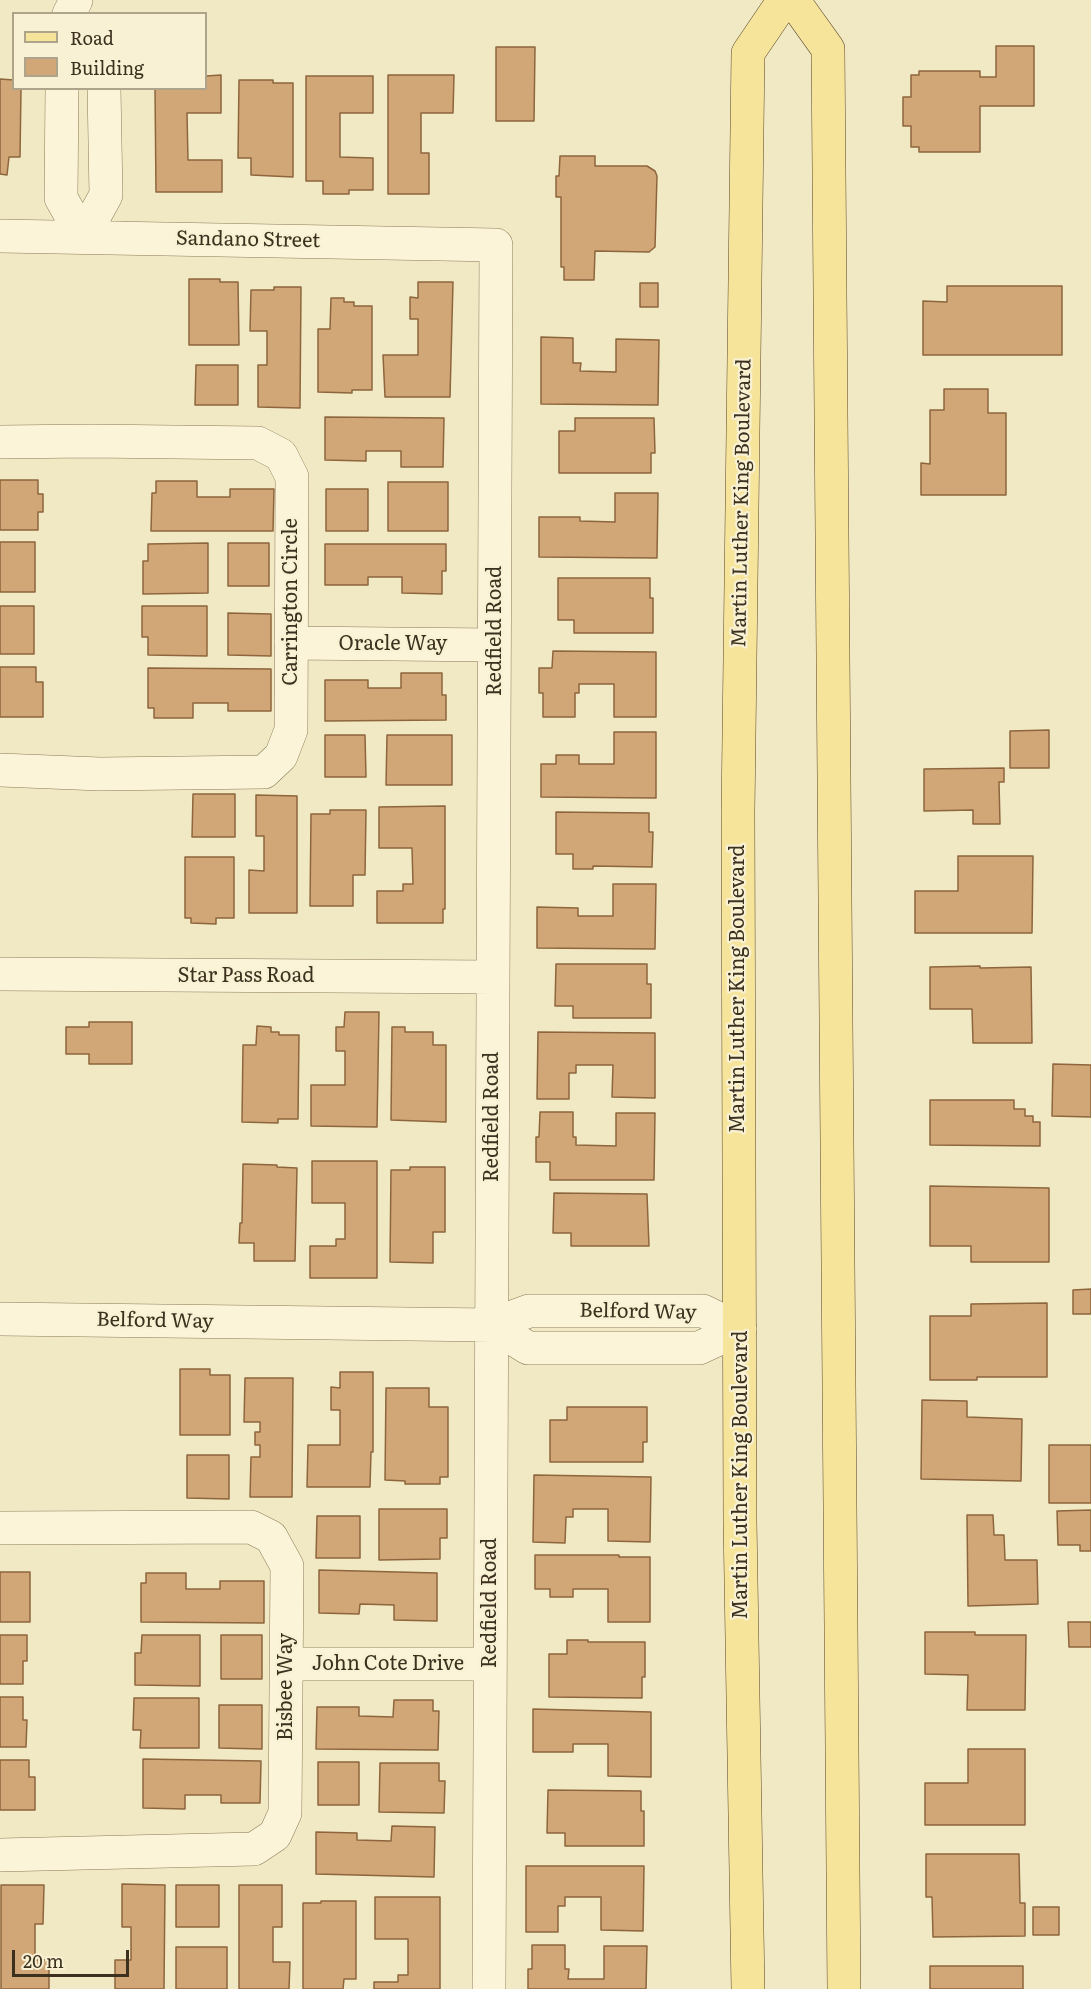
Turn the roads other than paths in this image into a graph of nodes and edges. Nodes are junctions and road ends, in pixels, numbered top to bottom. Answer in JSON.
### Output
{"nodes":[{"id":1,"x":784,"y":0,"type":"edge"},
{"id":2,"x":794,"y":0,"type":"edge"},
{"id":3,"x":62,"y":90,"type":"edge"},
{"id":4,"x":104,"y":90,"type":"edge"},
{"id":5,"x":0,"y":236,"type":"edge"},
{"id":6,"x":83,"y":237,"type":"junction"},
{"id":7,"x":496,"y":244,"type":"joint"},
{"id":8,"x":0,"y":442,"type":"edge"},
{"id":9,"x":291,"y":643,"type":"junction"},
{"id":10,"x":495,"y":645,"type":"junction"},
{"id":11,"x":0,"y":770,"type":"edge"},
{"id":12,"x":0,"y":974,"type":"edge"},
{"id":13,"x":492,"y":977,"type":"junction"},
{"id":14,"x":0,"y":1319,"type":"edge"},
{"id":15,"x":490,"y":1325,"type":"junction"},
{"id":16,"x":740,"y":1329,"type":"junction"},
{"id":17,"x":0,"y":1528,"type":"edge"},
{"id":18,"x":286,"y":1664,"type":"junction"},
{"id":19,"x":490,"y":1664,"type":"junction"},
{"id":20,"x":0,"y":1855,"type":"edge"},
{"id":21,"x":489,"y":1989,"type":"edge"},
{"id":22,"x":748,"y":1989,"type":"edge"},
{"id":23,"x":844,"y":1989,"type":"edge"}],
"edges":[{"from":1,"to":16,"type":"main road","name":"Martin Luther King Boulevard"},
{"from":2,"to":23,"type":"main road"},
{"from":3,"to":6,"type":"street"},
{"from":4,"to":6,"type":"street"},
{"from":5,"to":6,"type":"street","name":"Sandano Street"},
{"from":6,"to":7,"type":"street","name":"Sandano Street"},
{"from":7,"to":10,"type":"street","name":"Redfield Road"},
{"from":8,"to":9,"type":"street","name":"Carrington Circle"},
{"from":9,"to":10,"type":"street","name":"Oracle Way"},
{"from":9,"to":11,"type":"street","name":"Carrington Circle"},
{"from":10,"to":13,"type":"street","name":"Redfield Road"},
{"from":12,"to":13,"type":"street","name":"Star Pass Road"},
{"from":13,"to":15,"type":"street","name":"Redfield Road"},
{"from":14,"to":15,"type":"street","name":"Belford Way"},
{"from":15,"to":16,"type":"street","name":"Belford Way"},
{"from":15,"to":19,"type":"street","name":"Redfield Road"},
{"from":16,"to":22,"type":"main road","name":"Martin Luther King Boulevard"},
{"from":17,"to":18,"type":"street","name":"Bisbee Way"},
{"from":18,"to":19,"type":"street","name":"John Cote Drive"},
{"from":18,"to":20,"type":"street","name":"Bisbee Way"},
{"from":19,"to":21,"type":"street","name":"Redfield Road"}]}
